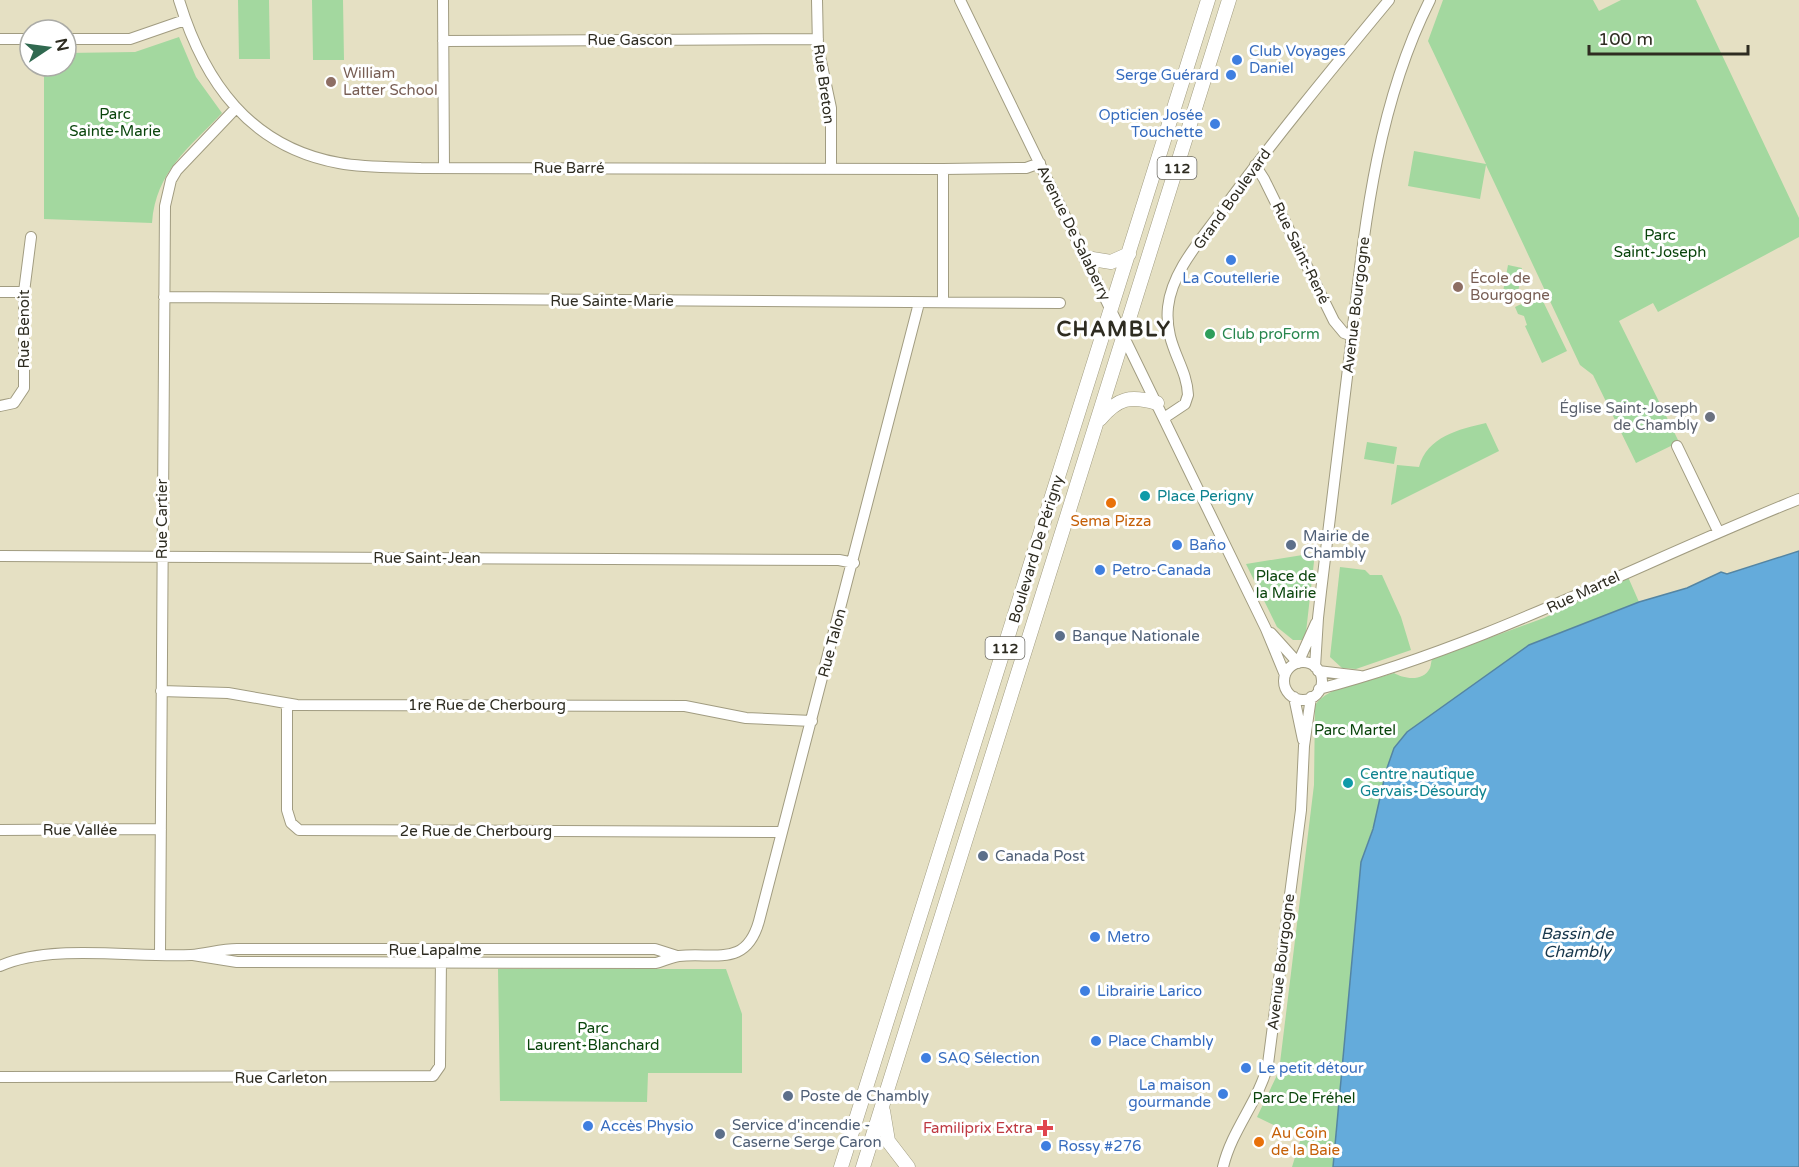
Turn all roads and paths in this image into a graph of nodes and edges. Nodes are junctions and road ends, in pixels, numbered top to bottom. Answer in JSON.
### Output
{"nodes":[{"id":1,"x":179,"y":0,"type":"edge"},
{"id":2,"x":443,"y":0,"type":"edge"},
{"id":3,"x":817,"y":0,"type":"edge"},
{"id":4,"x":960,"y":0,"type":"edge"},
{"id":5,"x":1208,"y":0,"type":"edge"},
{"id":6,"x":1229,"y":0,"type":"edge"},
{"id":7,"x":1389,"y":0,"type":"edge"},
{"id":8,"x":1430,"y":0,"type":"edge"},
{"id":9,"x":185,"y":20,"type":"junction"},
{"id":10,"x":0,"y":39,"type":"edge"},
{"id":11,"x":18,"y":39,"type":"edge"},
{"id":12,"x":78,"y":39,"type":"edge"},
{"id":13,"x":818,"y":39,"type":"junction"},
{"id":14,"x":443,"y":41,"type":"junction"},
{"id":15,"x":236,"y":108,"type":"junction"},
{"id":16,"x":1040,"y":163,"type":"junction"},
{"id":17,"x":1254,"y":165,"type":"junction"},
{"id":18,"x":444,"y":167,"type":"junction"},
{"id":19,"x":831,"y":168,"type":"junction"},
{"id":20,"x":943,"y":169,"type":"junction"},
{"id":21,"x":31,"y":237,"type":"dead end"},
{"id":22,"x":1129,"y":254,"type":"junction"},
{"id":23,"x":1086,"y":258,"type":"junction"},
{"id":24,"x":0,"y":292,"type":"edge"},
{"id":25,"x":24,"y":292,"type":"junction"},
{"id":26,"x":164,"y":297,"type":"junction"},
{"id":27,"x":919,"y":303,"type":"junction"},
{"id":28,"x":943,"y":303,"type":"junction"},
{"id":29,"x":1060,"y":303,"type":"dead end"},
{"id":30,"x":1111,"y":310,"type":"junction"},
{"id":31,"x":1124,"y":335,"type":"junction"},
{"id":32,"x":1352,"y":336,"type":"junction"},
{"id":33,"x":1157,"y":403,"type":"junction"},
{"id":34,"x":0,"y":406,"type":"edge"},
{"id":35,"x":1164,"y":418,"type":"junction"},
{"id":36,"x":1097,"y":423,"type":"junction"},
{"id":37,"x":1677,"y":446,"type":"dead end"},
{"id":38,"x":1799,"y":499,"type":"edge"},
{"id":39,"x":1718,"y":531,"type":"junction"},
{"id":40,"x":0,"y":556,"type":"edge"},
{"id":41,"x":162,"y":557,"type":"junction"},
{"id":42,"x":854,"y":563,"type":"junction"},
{"id":43,"x":1318,"y":618,"type":"junction"},
{"id":44,"x":1266,"y":628,"type":"junction"},
{"id":45,"x":1298,"y":663,"type":"junction"},
{"id":46,"x":1317,"y":669,"type":"junction"},
{"id":47,"x":1285,"y":675,"type":"junction"},
{"id":48,"x":1363,"y":676,"type":"junction"},
{"id":49,"x":162,"y":691,"type":"junction"},
{"id":50,"x":1315,"y":693,"type":"junction"},
{"id":51,"x":1294,"y":697,"type":"junction"},
{"id":52,"x":287,"y":705,"type":"junction"},
{"id":53,"x":812,"y":721,"type":"junction"},
{"id":54,"x":1304,"y":747,"type":"junction"},
{"id":55,"x":0,"y":830,"type":"edge"},
{"id":56,"x":160,"y":830,"type":"junction"},
{"id":57,"x":782,"y":832,"type":"junction"},
{"id":58,"x":441,"y":950,"type":"junction"},
{"id":59,"x":160,"y":955,"type":"junction"},
{"id":60,"x":193,"y":955,"type":"junction"},
{"id":61,"x":677,"y":956,"type":"junction"},
{"id":62,"x":714,"y":957,"type":"joint"},
{"id":63,"x":441,"y":963,"type":"junction"},
{"id":64,"x":0,"y":966,"type":"edge"},
{"id":65,"x":0,"y":1077,"type":"edge"},
{"id":66,"x":882,"y":1106,"type":"junction"},
{"id":67,"x":842,"y":1167,"type":"edge"},
{"id":68,"x":863,"y":1167,"type":"edge"},
{"id":69,"x":908,"y":1167,"type":"edge"},
{"id":70,"x":1223,"y":1167,"type":"edge"}],
"edges":[{"from":1,"to":9,"type":"street","name":"Rue Barré"},
{"from":2,"to":14,"type":"street"},
{"from":3,"to":13,"type":"street","name":"Rue Breton"},
{"from":4,"to":16,"type":"street","name":"Avenue De Salaberry"},
{"from":5,"to":22,"type":"main road","name":"Boulevard De Périgny","number":"112"},
{"from":6,"to":31,"type":"main road","name":"Boulevard De Périgny","number":"112"},
{"from":7,"to":17,"type":"street","name":"Grand Boulevard"},
{"from":8,"to":32,"type":"street","name":"Avenue Bourgogne"},
{"from":9,"to":12,"type":"street"},
{"from":9,"to":15,"type":"street","name":"Rue Barré"},
{"from":10,"to":11,"type":"street"},
{"from":13,"to":14,"type":"street","name":"Rue Gascon"},
{"from":13,"to":19,"type":"street","name":"Rue Breton"},
{"from":14,"to":18,"type":"street"},
{"from":15,"to":18,"type":"street","name":"Rue Barré"},
{"from":15,"to":26,"type":"street","name":"Rue Cartier"},
{"from":16,"to":20,"type":"street","name":"Rue Barré"},
{"from":16,"to":23,"type":"street","name":"Avenue De Salaberry"},
{"from":17,"to":32,"type":"street","name":"Rue Saint-René"},
{"from":17,"to":35,"type":"street","name":"Grand Boulevard"},
{"from":18,"to":19,"type":"street","name":"Rue Barré"},
{"from":19,"to":20,"type":"street","name":"Rue Barré"},
{"from":20,"to":28,"type":"street"},
{"from":21,"to":25,"type":"street","name":"Rue Benoit"},
{"from":22,"to":23,"type":"main road"},
{"from":22,"to":30,"type":"main road","name":"Boulevard De Périgny","number":"112"},
{"from":23,"to":30,"type":"street","name":"Avenue De Salaberry"},
{"from":24,"to":25,"type":"street"},
{"from":25,"to":34,"type":"street","name":"Rue Benoit"},
{"from":26,"to":27,"type":"street","name":"Rue Sainte-Marie"},
{"from":26,"to":41,"type":"street","name":"Rue Cartier"},
{"from":27,"to":28,"type":"street","name":"Rue Sainte-Marie"},
{"from":27,"to":42,"type":"street","name":"Rue Talon"},
{"from":28,"to":29,"type":"street","name":"Rue Sainte-Marie"},
{"from":30,"to":31,"type":"street","name":"Avenue De Salaberry"},
{"from":30,"to":67,"type":"main road","name":"Boulevard De Périgny","number":"112"},
{"from":31,"to":33,"type":"street","name":"Avenue De Salaberry"},
{"from":31,"to":36,"type":"main road","name":"Boulevard De Périgny","number":"112"},
{"from":32,"to":43,"type":"street","name":"Avenue Bourgogne"},
{"from":33,"to":35,"type":"street","name":"Avenue De Salaberry"},
{"from":33,"to":36,"type":"main road"},
{"from":35,"to":44,"type":"street","name":"Avenue De Salaberry"},
{"from":36,"to":66,"type":"main road","name":"Boulevard De Périgny","number":"112"},
{"from":37,"to":39,"type":"street"},
{"from":38,"to":39,"type":"street","name":"Rue Martel"},
{"from":39,"to":48,"type":"street","name":"Rue Martel"},
{"from":40,"to":41,"type":"street","name":"Rue Saint-Jean"},
{"from":41,"to":42,"type":"street","name":"Rue Saint-Jean"},
{"from":41,"to":49,"type":"street","name":"Rue Cartier"},
{"from":42,"to":53,"type":"street","name":"Rue Talon"},
{"from":43,"to":45,"type":"street","name":"Avenue Bourgogne"},
{"from":43,"to":46,"type":"street","name":"Avenue Bourgogne"},
{"from":44,"to":45,"type":"street","name":"Avenue De Salaberry"},
{"from":44,"to":47,"type":"street","name":"Avenue De Salaberry"},
{"from":45,"to":46,"type":"street"},
{"from":45,"to":47,"type":"street"},
{"from":46,"to":48,"type":"street","name":"Rue Martel"},
{"from":46,"to":50,"type":"street"},
{"from":47,"to":51,"type":"street"},
{"from":48,"to":50,"type":"street","name":"Rue Martel"},
{"from":49,"to":52,"type":"street","name":"1re Rue de Cherbourg"},
{"from":49,"to":56,"type":"street","name":"Rue Cartier"},
{"from":50,"to":51,"type":"street"},
{"from":50,"to":54,"type":"street","name":"Avenue Bourgogne"},
{"from":51,"to":54,"type":"street","name":"Avenue Bourgogne"},
{"from":52,"to":53,"type":"street","name":"1re Rue de Cherbourg"},
{"from":52,"to":57,"type":"street","name":"2e Rue de Cherbourg"},
{"from":53,"to":57,"type":"street","name":"Rue Talon"},
{"from":54,"to":70,"type":"street","name":"Avenue Bourgogne"},
{"from":55,"to":56,"type":"street","name":"Rue Vallée"},
{"from":56,"to":59,"type":"street","name":"Rue Cartier"},
{"from":57,"to":62,"type":"street","name":"Rue Talon"},
{"from":58,"to":60,"type":"street","name":"Rue Lapalme"},
{"from":58,"to":61,"type":"street","name":"Rue Lapalme"},
{"from":58,"to":63,"type":"street","name":"Rue Carleton"},
{"from":59,"to":60,"type":"street","name":"Rue Lapalme"},
{"from":59,"to":64,"type":"street","name":"Rue Lapalme"},
{"from":60,"to":63,"type":"street","name":"Rue Lapalme"},
{"from":61,"to":62,"type":"street","name":"Rue Lapalme"},
{"from":61,"to":63,"type":"street","name":"Rue Lapalme"},
{"from":63,"to":65,"type":"street","name":"Rue Carleton"},
{"from":66,"to":68,"type":"main road","name":"Boulevard De Périgny","number":"112"},
{"from":66,"to":69,"type":"main road"}]}
